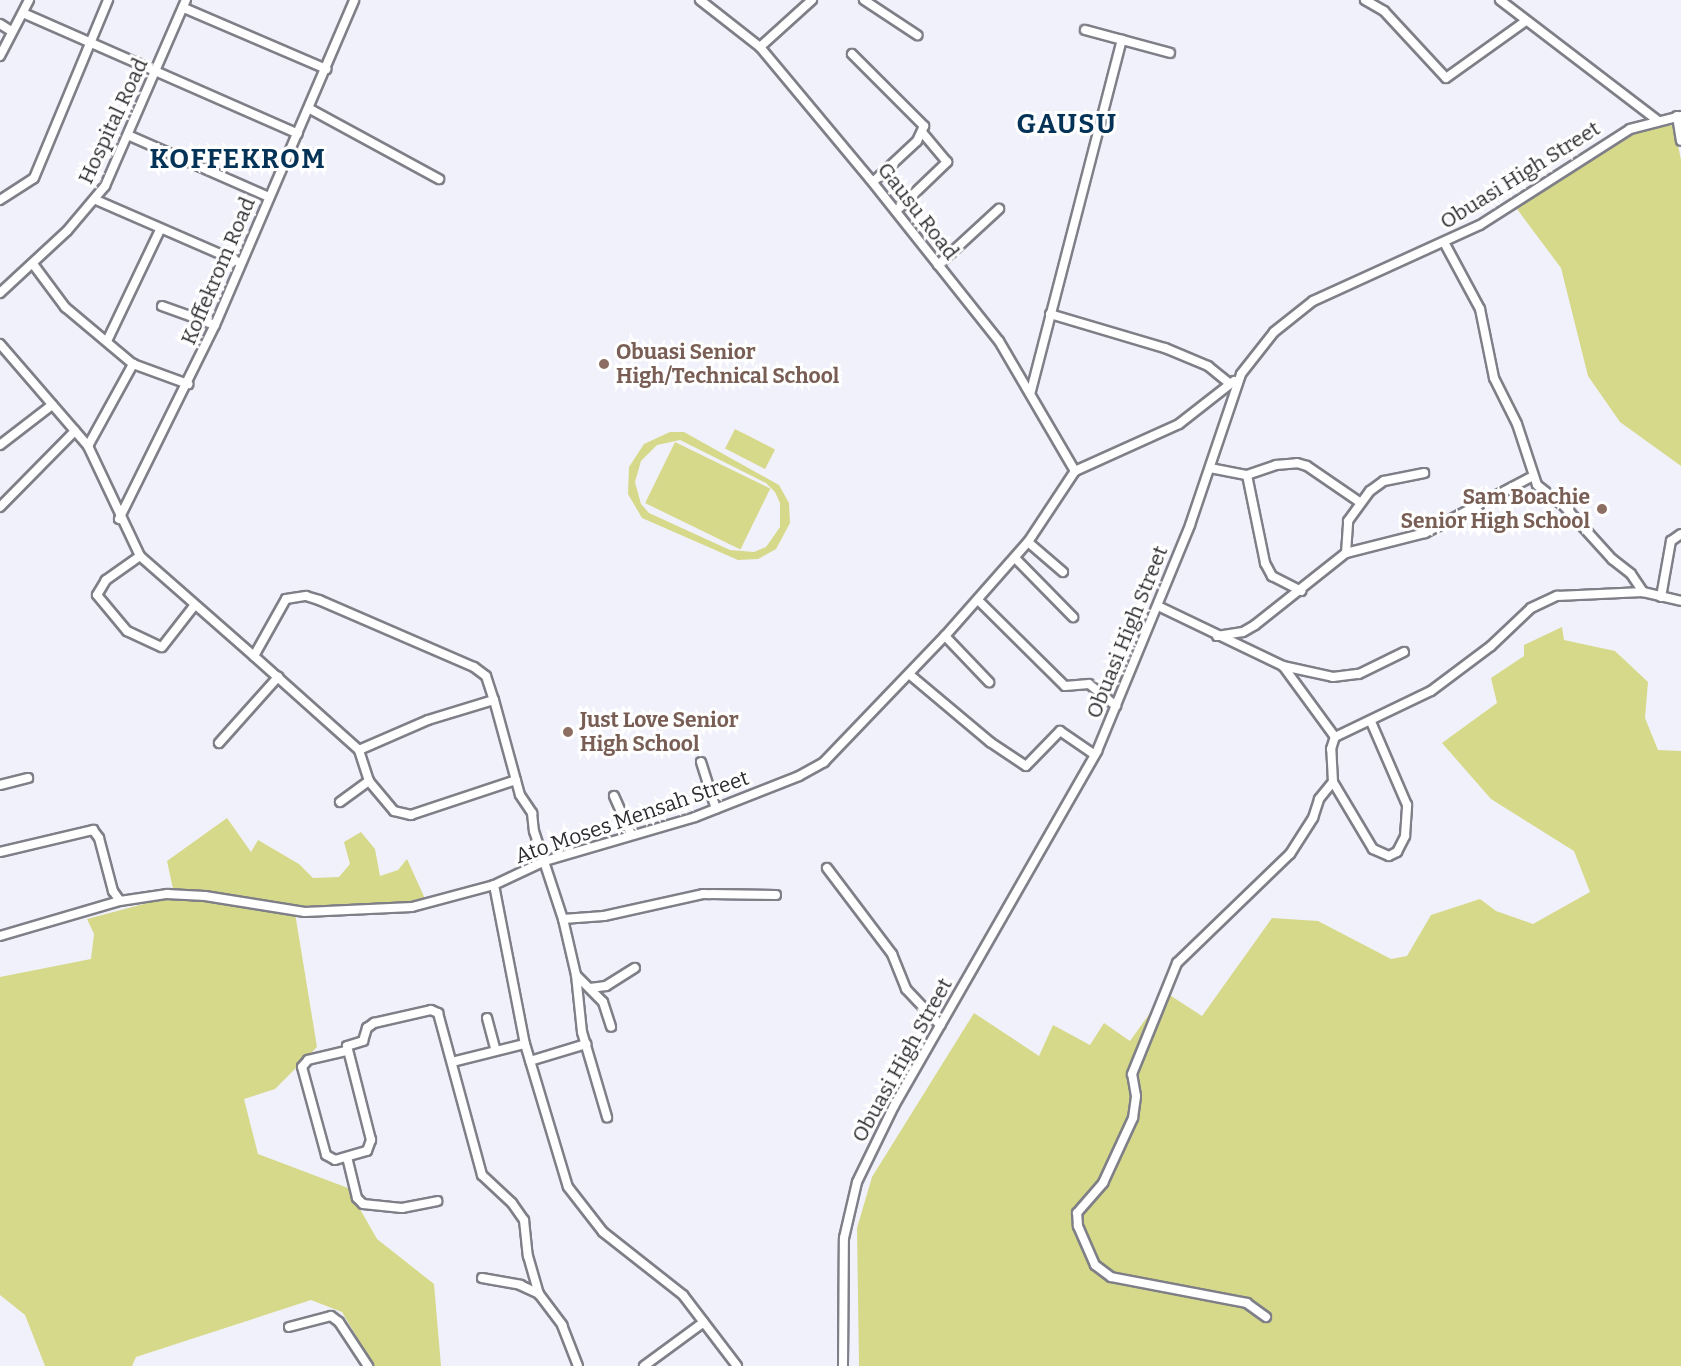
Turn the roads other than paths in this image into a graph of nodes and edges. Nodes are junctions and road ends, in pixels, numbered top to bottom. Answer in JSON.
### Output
{"nodes":[{"id":1,"x":29,"y":0,"type":"edge"},
{"id":2,"x":108,"y":0,"type":"edge"},
{"id":3,"x":354,"y":0,"type":"edge"},
{"id":4,"x":812,"y":0,"type":"edge"},
{"id":5,"x":864,"y":0,"type":"edge"},
{"id":6,"x":1365,"y":0,"type":"edge"},
{"id":7,"x":1500,"y":0,"type":"edge"},
{"id":8,"x":703,"y":1,"type":"edge"},
{"id":9,"x":185,"y":4,"type":"edge"},
{"id":10,"x":23,"y":13,"type":"junction"},
{"id":11,"x":1526,"y":21,"type":"junction"},
{"id":12,"x":0,"y":24,"type":"edge"},
{"id":13,"x":1085,"y":30,"type":"dead end"},
{"id":14,"x":11,"y":31,"type":"junction"},
{"id":15,"x":917,"y":35,"type":"dead end"},
{"id":16,"x":1122,"y":40,"type":"junction"},
{"id":17,"x":92,"y":42,"type":"junction"},
{"id":18,"x":760,"y":47,"type":"junction"},
{"id":19,"x":1170,"y":53,"type":"dead end"},
{"id":20,"x":852,"y":54,"type":"dead end"},
{"id":21,"x":0,"y":56,"type":"edge"},
{"id":22,"x":326,"y":69,"type":"junction"},
{"id":23,"x":158,"y":70,"type":"junction"},
{"id":24,"x":310,"y":109,"type":"junction"},
{"id":25,"x":1679,"y":116,"type":"edge"},
{"id":26,"x":1657,"y":120,"type":"junction"},
{"id":27,"x":923,"y":132,"type":"junction"},
{"id":28,"x":298,"y":134,"type":"junction"},
{"id":29,"x":130,"y":136,"type":"junction"},
{"id":30,"x":1681,"y":141,"type":"edge"},
{"id":31,"x":439,"y":179,"type":"dead end"},
{"id":32,"x":873,"y":182,"type":"junction"},
{"id":33,"x":269,"y":197,"type":"junction"},
{"id":34,"x":0,"y":200,"type":"edge"},
{"id":35,"x":96,"y":200,"type":"junction"},
{"id":36,"x":999,"y":209,"type":"dead end"},
{"id":37,"x":896,"y":211,"type":"junction"},
{"id":38,"x":160,"y":230,"type":"junction"},
{"id":39,"x":1445,"y":244,"type":"junction"},
{"id":40,"x":241,"y":263,"type":"junction"},
{"id":41,"x":33,"y":264,"type":"junction"},
{"id":42,"x":938,"y":265,"type":"junction"},
{"id":43,"x":0,"y":293,"type":"edge"},
{"id":44,"x":162,"y":306,"type":"dead end"},
{"id":45,"x":1050,"y":314,"type":"junction"},
{"id":46,"x":215,"y":325,"type":"junction"},
{"id":47,"x":107,"y":341,"type":"junction"},
{"id":48,"x":0,"y":344,"type":"edge"},
{"id":49,"x":133,"y":364,"type":"junction"},
{"id":50,"x":1241,"y":374,"type":"junction"},
{"id":51,"x":188,"y":384,"type":"junction"},
{"id":52,"x":1230,"y":384,"type":"junction"},
{"id":53,"x":1030,"y":391,"type":"junction"},
{"id":54,"x":1215,"y":398,"type":"junction"},
{"id":55,"x":52,"y":405,"type":"junction"},
{"id":56,"x":1230,"y":406,"type":"junction"},
{"id":57,"x":75,"y":431,"type":"junction"},
{"id":58,"x":0,"y":445,"type":"edge"},
{"id":59,"x":88,"y":446,"type":"junction"},
{"id":60,"x":1210,"y":468,"type":"junction"},
{"id":61,"x":1075,"y":471,"type":"junction"},
{"id":62,"x":1424,"y":473,"type":"dead end"},
{"id":63,"x":1247,"y":475,"type":"junction"},
{"id":64,"x":1533,"y":476,"type":"junction"},
{"id":65,"x":1361,"y":503,"type":"junction"},
{"id":66,"x":0,"y":507,"type":"edge"},
{"id":67,"x":119,"y":519,"type":"junction"},
{"id":68,"x":1681,"y":534,"type":"edge"},
{"id":69,"x":1028,"y":542,"type":"junction"},
{"id":70,"x":1346,"y":553,"type":"junction"},
{"id":71,"x":140,"y":556,"type":"junction"},
{"id":72,"x":1015,"y":558,"type":"junction"},
{"id":73,"x":1063,"y":572,"type":"dead end"},
{"id":74,"x":1301,"y":591,"type":"junction"},
{"id":75,"x":1643,"y":592,"type":"junction"},
{"id":76,"x":1661,"y":597,"type":"junction"},
{"id":77,"x":978,"y":600,"type":"junction"},
{"id":78,"x":1681,"y":601,"type":"edge"},
{"id":79,"x":194,"y":606,"type":"junction"},
{"id":80,"x":1158,"y":606,"type":"junction"},
{"id":81,"x":1073,"y":617,"type":"dead end"},
{"id":82,"x":945,"y":636,"type":"junction"},
{"id":83,"x":1217,"y":636,"type":"junction"},
{"id":84,"x":1404,"y":652,"type":"dead end"},
{"id":85,"x":254,"y":656,"type":"junction"},
{"id":86,"x":1283,"y":666,"type":"junction"},
{"id":87,"x":909,"y":674,"type":"junction"},
{"id":88,"x":278,"y":677,"type":"junction"},
{"id":89,"x":989,"y":682,"type":"dead end"},
{"id":90,"x":494,"y":700,"type":"junction"},
{"id":91,"x":1116,"y":706,"type":"junction"},
{"id":92,"x":1371,"y":722,"type":"junction"},
{"id":93,"x":1335,"y":737,"type":"junction"},
{"id":94,"x":219,"y":743,"type":"dead end"},
{"id":95,"x":359,"y":750,"type":"junction"},
{"id":96,"x":1095,"y":755,"type":"junction"},
{"id":97,"x":701,"y":762,"type":"dead end"},
{"id":98,"x":27,"y":778,"type":"dead end"},
{"id":99,"x":516,"y":780,"type":"junction"},
{"id":100,"x":369,"y":781,"type":"junction"},
{"id":101,"x":1333,"y":782,"type":"junction"},
{"id":102,"x":0,"y":785,"type":"edge"},
{"id":103,"x":615,"y":796,"type":"dead end"},
{"id":104,"x":340,"y":802,"type":"dead end"},
{"id":105,"x":716,"y":809,"type":"junction"},
{"id":106,"x":631,"y":834,"type":"junction"},
{"id":107,"x":0,"y":852,"type":"edge"},
{"id":108,"x":544,"y":861,"type":"junction"},
{"id":109,"x":827,"y":868,"type":"dead end"},
{"id":110,"x":494,"y":885,"type":"junction"},
{"id":111,"x":776,"y":895,"type":"dead end"},
{"id":112,"x":120,"y":901,"type":"junction"},
{"id":113,"x":563,"y":920,"type":"junction"},
{"id":114,"x":0,"y":936,"type":"edge"},
{"id":115,"x":635,"y":968,"type":"dead end"},
{"id":116,"x":576,"y":975,"type":"junction"},
{"id":117,"x":590,"y":988,"type":"junction"},
{"id":118,"x":487,"y":1018,"type":"dead end"},
{"id":119,"x":940,"y":1025,"type":"junction"},
{"id":120,"x":611,"y":1027,"type":"dead end"},
{"id":121,"x":525,"y":1044,"type":"junction"},
{"id":122,"x":586,"y":1044,"type":"junction"},
{"id":123,"x":346,"y":1051,"type":"junction"},
{"id":124,"x":496,"y":1051,"type":"junction"},
{"id":125,"x":530,"y":1060,"type":"junction"},
{"id":126,"x":452,"y":1062,"type":"junction"},
{"id":127,"x":607,"y":1117,"type":"dead end"},
{"id":128,"x":347,"y":1158,"type":"junction"},
{"id":129,"x":437,"y":1201,"type":"dead end"},
{"id":130,"x":482,"y":1278,"type":"dead end"},
{"id":131,"x":539,"y":1294,"type":"junction"},
{"id":132,"x":1266,"y":1317,"type":"dead end"},
{"id":133,"x":704,"y":1322,"type":"junction"},
{"id":134,"x":289,"y":1327,"type":"dead end"},
{"id":135,"x":368,"y":1366,"type":"edge"},
{"id":136,"x":578,"y":1366,"type":"edge"},
{"id":137,"x":645,"y":1366,"type":"edge"},
{"id":138,"x":737,"y":1366,"type":"edge"},
{"id":139,"x":843,"y":1366,"type":"edge"}],
"edges":[{"from":1,"to":10,"type":"street"},
{"from":2,"to":17,"type":"street"},
{"from":3,"to":22,"type":"street","name":"Koffekrom Road"},
{"from":4,"to":18,"type":"street"},
{"from":5,"to":15,"type":"street"},
{"from":6,"to":11,"type":"street"},
{"from":7,"to":11,"type":"street"},
{"from":8,"to":18,"type":"street","name":"Gausu Road"},
{"from":9,"to":22,"type":"street"},
{"from":9,"to":23,"type":"street","name":"Hospital Road"},
{"from":10,"to":14,"type":"street"},
{"from":10,"to":17,"type":"street"},
{"from":11,"to":26,"type":"street"},
{"from":12,"to":14,"type":"street"},
{"from":13,"to":16,"type":"street"},
{"from":14,"to":21,"type":"street"},
{"from":16,"to":19,"type":"street"},
{"from":16,"to":45,"type":"street"},
{"from":17,"to":23,"type":"street"},
{"from":17,"to":34,"type":"street"},
{"from":18,"to":32,"type":"street","name":"Gausu Road"},
{"from":20,"to":27,"type":"street"},
{"from":22,"to":24,"type":"street","name":"Koffekrom Road"},
{"from":23,"to":28,"type":"street"},
{"from":23,"to":29,"type":"street","name":"Hospital Road"},
{"from":24,"to":28,"type":"street","name":"Koffekrom Road"},
{"from":24,"to":31,"type":"street"},
{"from":25,"to":26,"type":"street","name":"Obuasi High Street"},
{"from":25,"to":30,"type":"street"},
{"from":26,"to":39,"type":"street","name":"Obuasi High Street"},
{"from":27,"to":32,"type":"street"},
{"from":27,"to":37,"type":"street"},
{"from":28,"to":33,"type":"street","name":"Koffekrom Road"},
{"from":29,"to":33,"type":"street"},
{"from":29,"to":35,"type":"street","name":"Hospital Road"},
{"from":32,"to":37,"type":"street","name":"Gausu Road"},
{"from":33,"to":40,"type":"street","name":"Koffekrom Road"},
{"from":35,"to":38,"type":"street"},
{"from":35,"to":41,"type":"street","name":"Hospital Road"},
{"from":36,"to":42,"type":"street"},
{"from":37,"to":42,"type":"street","name":"Gausu Road"},
{"from":38,"to":40,"type":"street"},
{"from":38,"to":47,"type":"street"},
{"from":39,"to":50,"type":"street","name":"Obuasi High Street"},
{"from":39,"to":64,"type":"street"},
{"from":40,"to":46,"type":"street","name":"Koffekrom Road"},
{"from":41,"to":43,"type":"street","name":"Hospital Road"},
{"from":41,"to":47,"type":"street"},
{"from":42,"to":53,"type":"street","name":"Gausu Road"},
{"from":44,"to":46,"type":"street"},
{"from":45,"to":52,"type":"street"},
{"from":45,"to":53,"type":"street"},
{"from":46,"to":51,"type":"street","name":"Koffekrom Road"},
{"from":47,"to":49,"type":"street"},
{"from":48,"to":55,"type":"street"},
{"from":49,"to":51,"type":"street"},
{"from":49,"to":59,"type":"street"},
{"from":50,"to":52,"type":"street"},
{"from":50,"to":56,"type":"street","name":"Obuasi High Street"},
{"from":51,"to":67,"type":"street","name":"Koffekrom Road"},
{"from":52,"to":54,"type":"street"},
{"from":53,"to":61,"type":"street","name":"Gausu Road"},
{"from":54,"to":56,"type":"street"},
{"from":54,"to":61,"type":"street"},
{"from":55,"to":57,"type":"street"},
{"from":55,"to":58,"type":"street"},
{"from":56,"to":60,"type":"street","name":"Obuasi High Street"},
{"from":57,"to":59,"type":"street"},
{"from":57,"to":66,"type":"street"},
{"from":59,"to":67,"type":"street"},
{"from":60,"to":63,"type":"street"},
{"from":60,"to":80,"type":"street","name":"Obuasi High Street"},
{"from":61,"to":69,"type":"street","name":"Ato Moses Mensah Street"},
{"from":62,"to":65,"type":"street"},
{"from":63,"to":65,"type":"street"},
{"from":63,"to":74,"type":"street"},
{"from":64,"to":70,"type":"street"},
{"from":64,"to":75,"type":"street"},
{"from":65,"to":70,"type":"street"},
{"from":67,"to":71,"type":"street"},
{"from":68,"to":76,"type":"street"},
{"from":69,"to":72,"type":"street","name":"Ato Moses Mensah Street"},
{"from":69,"to":73,"type":"street"},
{"from":70,"to":74,"type":"street"},
{"from":71,"to":79,"type":"street"},
{"from":71,"to":79,"type":"street"},
{"from":72,"to":77,"type":"street","name":"Ato Moses Mensah Street"},
{"from":72,"to":81,"type":"street"},
{"from":74,"to":83,"type":"street"},
{"from":75,"to":76,"type":"street"},
{"from":75,"to":92,"type":"street"},
{"from":76,"to":78,"type":"street"},
{"from":77,"to":82,"type":"street","name":"Ato Moses Mensah Street"},
{"from":77,"to":91,"type":"street"},
{"from":79,"to":85,"type":"street"},
{"from":80,"to":83,"type":"street"},
{"from":80,"to":91,"type":"street","name":"Obuasi High Street"},
{"from":82,"to":87,"type":"street","name":"Ato Moses Mensah Street"},
{"from":82,"to":89,"type":"street"},
{"from":83,"to":86,"type":"street"},
{"from":84,"to":86,"type":"street"},
{"from":85,"to":88,"type":"street"},
{"from":85,"to":90,"type":"street"},
{"from":86,"to":93,"type":"street"},
{"from":87,"to":96,"type":"street"},
{"from":87,"to":105,"type":"street","name":"Ato Moses Mensah Street"},
{"from":88,"to":94,"type":"street"},
{"from":88,"to":95,"type":"street"},
{"from":90,"to":95,"type":"street"},
{"from":90,"to":99,"type":"street"},
{"from":91,"to":96,"type":"street","name":"Obuasi High Street"},
{"from":92,"to":93,"type":"street"},
{"from":92,"to":101,"type":"street"},
{"from":93,"to":101,"type":"street"},
{"from":95,"to":100,"type":"street"},
{"from":96,"to":119,"type":"street","name":"Obuasi High Street"},
{"from":97,"to":105,"type":"street"},
{"from":98,"to":102,"type":"street"},
{"from":99,"to":100,"type":"street"},
{"from":99,"to":108,"type":"street"},
{"from":100,"to":104,"type":"street"},
{"from":101,"to":132,"type":"street"},
{"from":103,"to":106,"type":"street"},
{"from":105,"to":106,"type":"street","name":"Ato Moses Mensah Street"},
{"from":106,"to":108,"type":"street","name":"Ato Moses Mensah Street"},
{"from":107,"to":112,"type":"street"},
{"from":108,"to":110,"type":"street","name":"Ato Moses Mensah Street"},
{"from":108,"to":113,"type":"street"},
{"from":109,"to":119,"type":"street"},
{"from":110,"to":112,"type":"street","name":"Ato Moses Mensah Street"},
{"from":110,"to":121,"type":"street"},
{"from":111,"to":113,"type":"street"},
{"from":112,"to":114,"type":"street","name":"Ato Moses Mensah Street"},
{"from":113,"to":116,"type":"street"},
{"from":115,"to":117,"type":"street"},
{"from":116,"to":117,"type":"street"},
{"from":116,"to":122,"type":"street"},
{"from":117,"to":120,"type":"street"},
{"from":118,"to":124,"type":"street"},
{"from":119,"to":139,"type":"street","name":"Obuasi High Street"},
{"from":121,"to":124,"type":"street"},
{"from":121,"to":125,"type":"street"},
{"from":122,"to":125,"type":"street"},
{"from":122,"to":127,"type":"street"},
{"from":123,"to":126,"type":"street"},
{"from":123,"to":128,"type":"street"},
{"from":123,"to":128,"type":"street"},
{"from":124,"to":126,"type":"street"},
{"from":125,"to":133,"type":"street"},
{"from":126,"to":131,"type":"street"},
{"from":128,"to":129,"type":"street"},
{"from":130,"to":131,"type":"street"},
{"from":131,"to":136,"type":"street"},
{"from":133,"to":137,"type":"street"},
{"from":133,"to":138,"type":"street"},
{"from":134,"to":135,"type":"street"}]}
